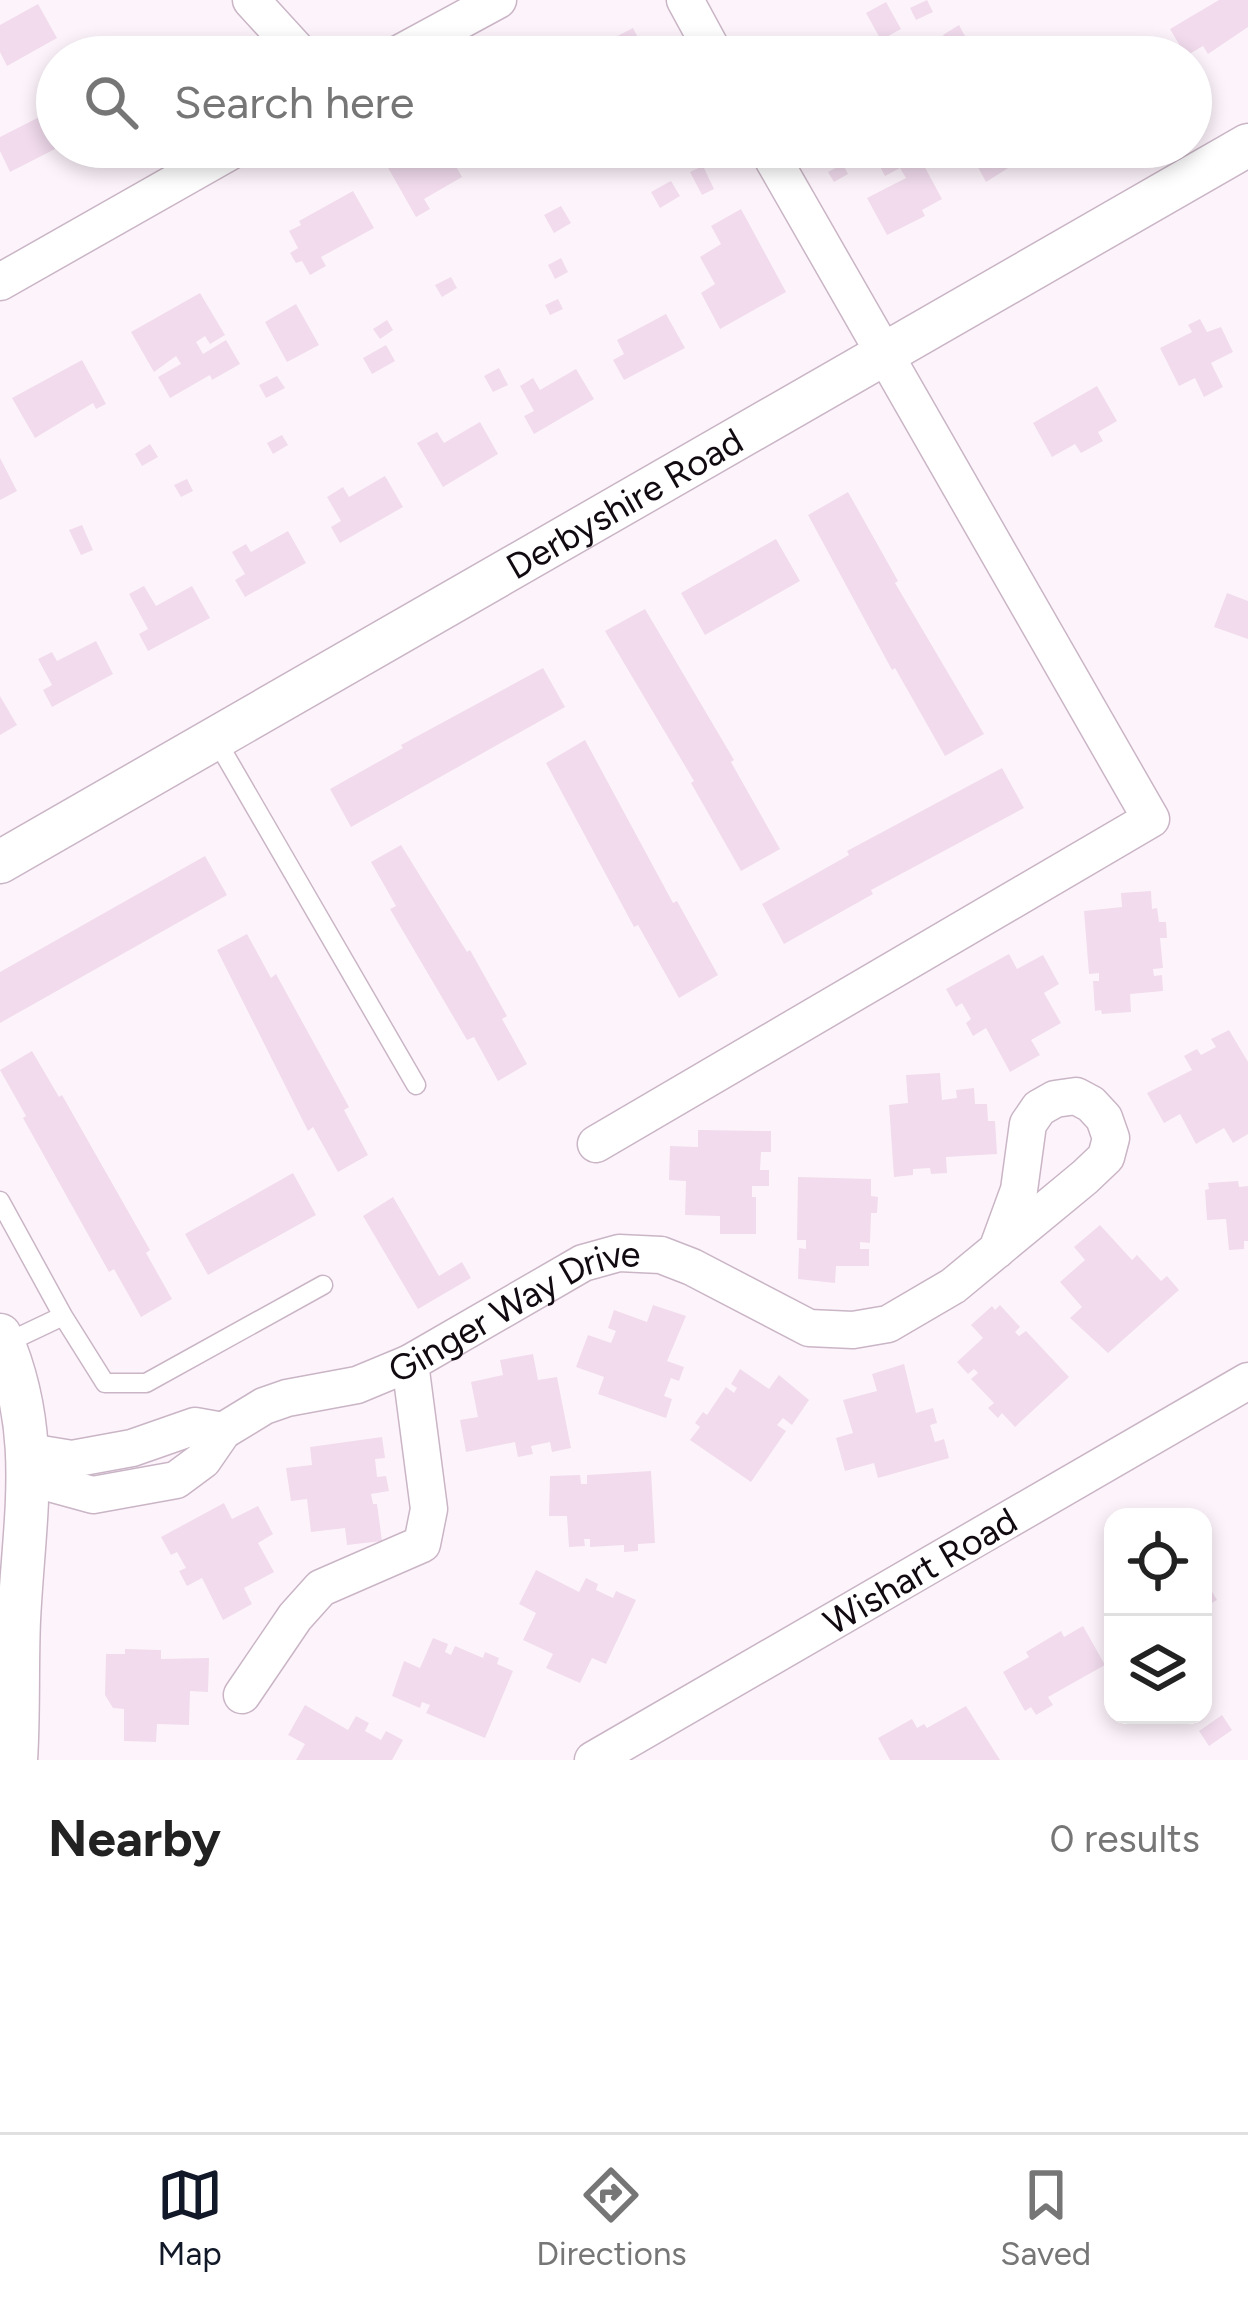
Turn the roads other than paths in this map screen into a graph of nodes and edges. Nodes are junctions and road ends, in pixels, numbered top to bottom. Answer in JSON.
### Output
{"nodes":[{"id":1,"x":251,"y":0,"type":"edge"},
{"id":2,"x":498,"y":0,"type":"edge"},
{"id":3,"x":686,"y":0,"type":"edge"},
{"id":4,"x":284,"y":36,"type":"edge"},
{"id":5,"x":432,"y":36,"type":"edge"},
{"id":6,"x":705,"y":36,"type":"edge"},
{"id":7,"x":1248,"y":145,"type":"edge"},
{"id":8,"x":1212,"y":166,"type":"edge"},
{"id":9,"x":201,"y":168,"type":"edge"},
{"id":10,"x":778,"y":168,"type":"edge"},
{"id":11,"x":1208,"y":168,"type":"edge"},
{"id":12,"x":0,"y":283,"type":"edge"},
{"id":13,"x":884,"y":354,"type":"junction"},
{"id":14,"x":214,"y":738,"type":"junction"},
{"id":15,"x":0,"y":862,"type":"edge"},
{"id":16,"x":416,"y":1085,"type":"dead end"},
{"id":17,"x":596,"y":1144,"type":"dead end"},
{"id":18,"x":0,"y":1202,"type":"edge"},
{"id":19,"x":997,"y":1250,"type":"dead end"},
{"id":20,"x":323,"y":1285,"type":"dead end"},
{"id":21,"x":63,"y":1316,"type":"junction"},
{"id":22,"x":2,"y":1340,"type":"edge"},
{"id":23,"x":410,"y":1363,"type":"junction"},
{"id":24,"x":1248,"y":1382,"type":"edge"},
{"id":25,"x":30,"y":1465,"type":"junction"},
{"id":26,"x":242,"y":1695,"type":"dead end"},
{"id":27,"x":16,"y":1760,"type":"edge"},
{"id":28,"x":593,"y":1760,"type":"edge"}],
"edges":[{"from":1,"to":4,"type":"street"},
{"from":2,"to":5,"type":"street"},
{"from":3,"to":6,"type":"street"},
{"from":7,"to":8,"type":"street","name":"Derbyshire Road"},
{"from":9,"to":12,"type":"street"},
{"from":10,"to":13,"type":"street"},
{"from":11,"to":13,"type":"street","name":"Derbyshire Road"},
{"from":13,"to":14,"type":"street","name":"Derbyshire Road"},
{"from":13,"to":17,"type":"street"},
{"from":14,"to":15,"type":"street","name":"Derbyshire Road"},
{"from":14,"to":16,"type":"lane"},
{"from":18,"to":21,"type":"lane"},
{"from":19,"to":23,"type":"street","name":"Ginger Way Drive"},
{"from":20,"to":21,"type":"lane"},
{"from":21,"to":22,"type":"lane"},
{"from":22,"to":25,"type":"street"},
{"from":23,"to":25,"type":"street","name":"Ginger Way Drive"},
{"from":23,"to":26,"type":"street"},
{"from":24,"to":28,"type":"street","name":"Wishart Road"},
{"from":25,"to":27,"type":"street"}]}
